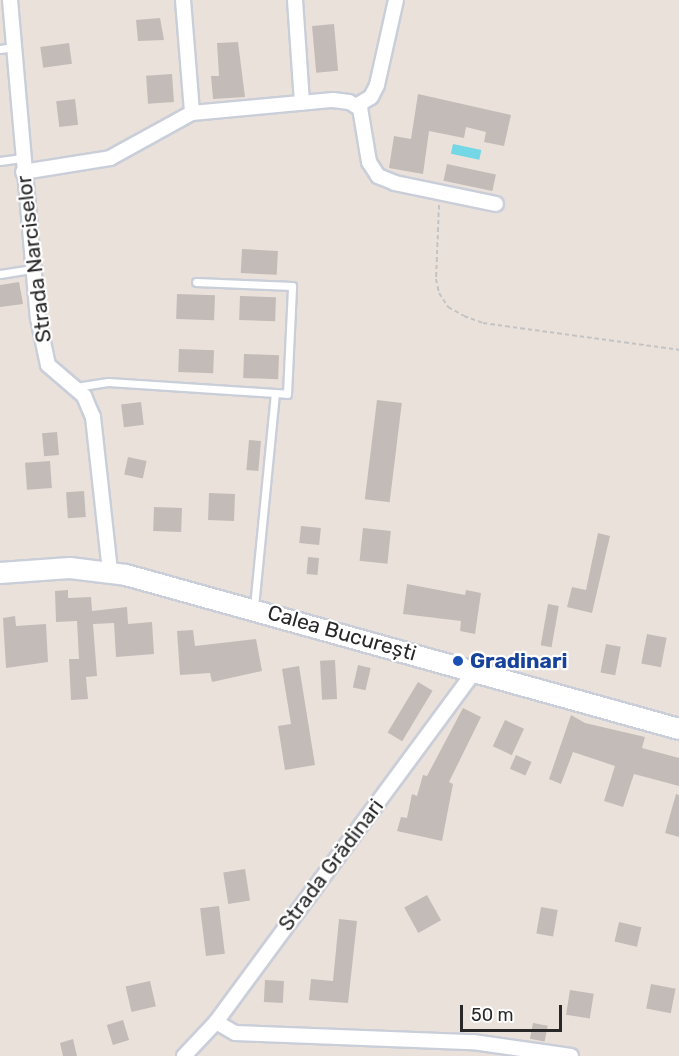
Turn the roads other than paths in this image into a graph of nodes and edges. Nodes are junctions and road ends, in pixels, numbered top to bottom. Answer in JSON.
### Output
{"nodes":[{"id":1,"x":10,"y":0,"type":"edge"},
{"id":2,"x":183,"y":0,"type":"edge"},
{"id":3,"x":295,"y":0,"type":"edge"},
{"id":4,"x":396,"y":0,"type":"edge"},
{"id":5,"x":7,"y":48,"type":"edge"},
{"id":6,"x":303,"y":103,"type":"junction"},
{"id":7,"x":356,"y":106,"type":"junction"},
{"id":8,"x":192,"y":113,"type":"junction"},
{"id":9,"x":22,"y":158,"type":"junction"},
{"id":10,"x":0,"y":161,"type":"edge"},
{"id":11,"x":23,"y":172,"type":"junction"},
{"id":12,"x":496,"y":204,"type":"dead end"},
{"id":13,"x":33,"y":269,"type":"junction"},
{"id":14,"x":0,"y":274,"type":"edge"},
{"id":15,"x":196,"y":282,"type":"dead end"},
{"id":16,"x":76,"y":387,"type":"junction"},
{"id":17,"x":274,"y":394,"type":"junction"},
{"id":18,"x":110,"y":571,"type":"junction"},
{"id":19,"x":0,"y":573,"type":"edge"},
{"id":20,"x":254,"y":607,"type":"junction"},
{"id":21,"x":475,"y":671,"type":"junction"},
{"id":22,"x":679,"y":729,"type":"edge"},
{"id":23,"x":216,"y":1022,"type":"junction"},
{"id":24,"x":184,"y":1056,"type":"edge"},
{"id":25,"x":571,"y":1056,"type":"edge"}],
"edges":[{"from":1,"to":5,"type":"street","name":"Strada Narciselor"},
{"from":2,"to":8,"type":"street"},
{"from":3,"to":6,"type":"street"},
{"from":4,"to":7,"type":"street"},
{"from":5,"to":9,"type":"street","name":"Strada Narciselor"},
{"from":6,"to":7,"type":"street"},
{"from":6,"to":8,"type":"street"},
{"from":7,"to":12,"type":"street"},
{"from":8,"to":11,"type":"street"},
{"from":9,"to":10,"type":"lane"},
{"from":9,"to":11,"type":"street","name":"Strada Narciselor"},
{"from":11,"to":13,"type":"street","name":"Strada Narciselor"},
{"from":13,"to":14,"type":"lane"},
{"from":13,"to":16,"type":"street","name":"Strada Narciselor"},
{"from":15,"to":17,"type":"lane"},
{"from":16,"to":17,"type":"lane"},
{"from":16,"to":18,"type":"street","name":"Strada Narciselor"},
{"from":17,"to":20,"type":"lane"},
{"from":18,"to":19,"type":"main road","name":"Calea București"},
{"from":18,"to":20,"type":"main road","name":"Calea București"},
{"from":20,"to":21,"type":"main road","name":"Calea București"},
{"from":21,"to":22,"type":"main road","name":"Calea București"},
{"from":21,"to":23,"type":"street","name":"Strada Grădinari"},
{"from":23,"to":24,"type":"street","name":"Strada Grădinari"},
{"from":23,"to":25,"type":"street"}]}
